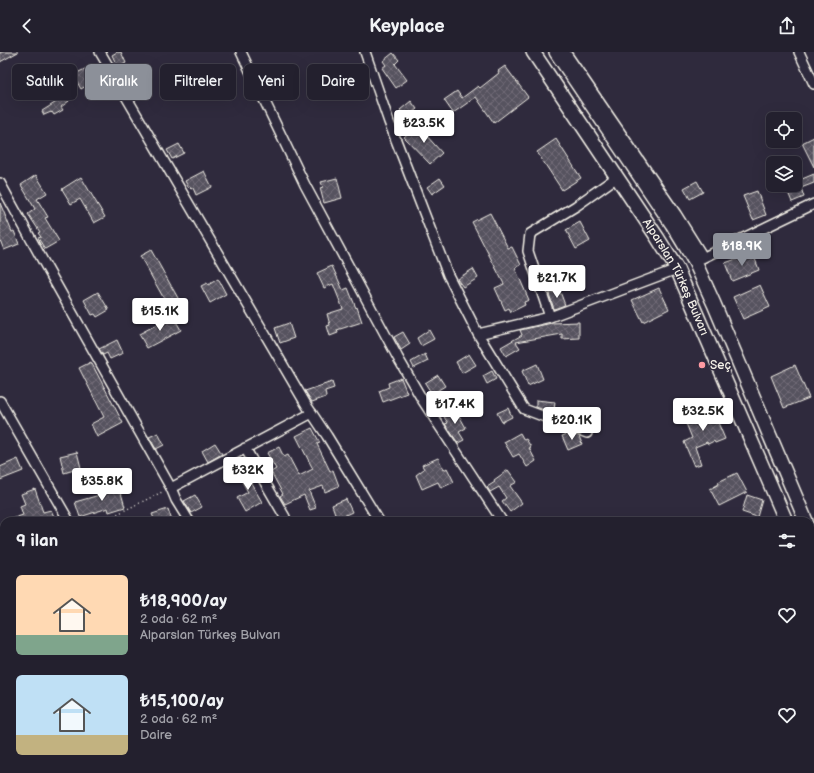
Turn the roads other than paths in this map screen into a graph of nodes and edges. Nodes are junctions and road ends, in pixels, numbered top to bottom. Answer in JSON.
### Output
{"nodes":[{"id":1,"x":100,"y":52,"type":"edge"},
{"id":2,"x":241,"y":52,"type":"edge"},
{"id":3,"x":365,"y":52,"type":"edge"},
{"id":4,"x":533,"y":52,"type":"edge"},
{"id":5,"x":556,"y":52,"type":"edge"},
{"id":6,"x":799,"y":52,"type":"edge"},
{"id":7,"x":564,"y":58,"type":"edge"},
{"id":8,"x":814,"y":84,"type":"edge"},
{"id":9,"x":617,"y":177,"type":"junction"},
{"id":10,"x":0,"y":183,"type":"edge"},
{"id":11,"x":814,"y":204,"type":"edge"},
{"id":12,"x":699,"y":260,"type":"junction"},
{"id":13,"x":677,"y":269,"type":"junction"},
{"id":14,"x":550,"y":317,"type":"junction"},
{"id":15,"x":478,"y":334,"type":"junction"},
{"id":16,"x":0,"y":401,"type":"edge"},
{"id":17,"x":312,"y":413,"type":"junction"},
{"id":18,"x":587,"y":433,"type":"dead end"},
{"id":19,"x":245,"y":448,"type":"junction"},
{"id":20,"x":171,"y":488,"type":"junction"},
{"id":21,"x":67,"y":517,"type":"edge"},
{"id":22,"x":187,"y":517,"type":"edge"},
{"id":23,"x":285,"y":517,"type":"dead end"},
{"id":24,"x":377,"y":517,"type":"edge"},
{"id":25,"x":499,"y":517,"type":"edge"},
{"id":26,"x":784,"y":517,"type":"edge"},
{"id":27,"x":804,"y":517,"type":"edge"}],
"edges":[{"from":1,"to":17,"type":"street"},
{"from":2,"to":25,"type":"street"},
{"from":3,"to":15,"type":"street"},
{"from":4,"to":9,"type":"main road","name":"Alparslan Türkeş Bulvarı"},
{"from":5,"to":7,"type":"main road"},
{"from":6,"to":8,"type":"street"},
{"from":7,"to":12,"type":"main road"},
{"from":9,"to":13,"type":"main road","name":"Alparslan Türkeş Bulvarı"},
{"from":9,"to":14,"type":"street"},
{"from":10,"to":20,"type":"street"},
{"from":11,"to":12,"type":"street"},
{"from":12,"to":27,"type":"main road"},
{"from":13,"to":14,"type":"street"},
{"from":13,"to":26,"type":"main road","name":"Alparslan Türkeş Bulvarı"},
{"from":14,"to":15,"type":"street"},
{"from":15,"to":18,"type":"street"},
{"from":16,"to":21,"type":"street"},
{"from":17,"to":19,"type":"street"},
{"from":17,"to":24,"type":"street"},
{"from":19,"to":20,"type":"street"},
{"from":19,"to":23,"type":"street"},
{"from":20,"to":22,"type":"street"}]}
